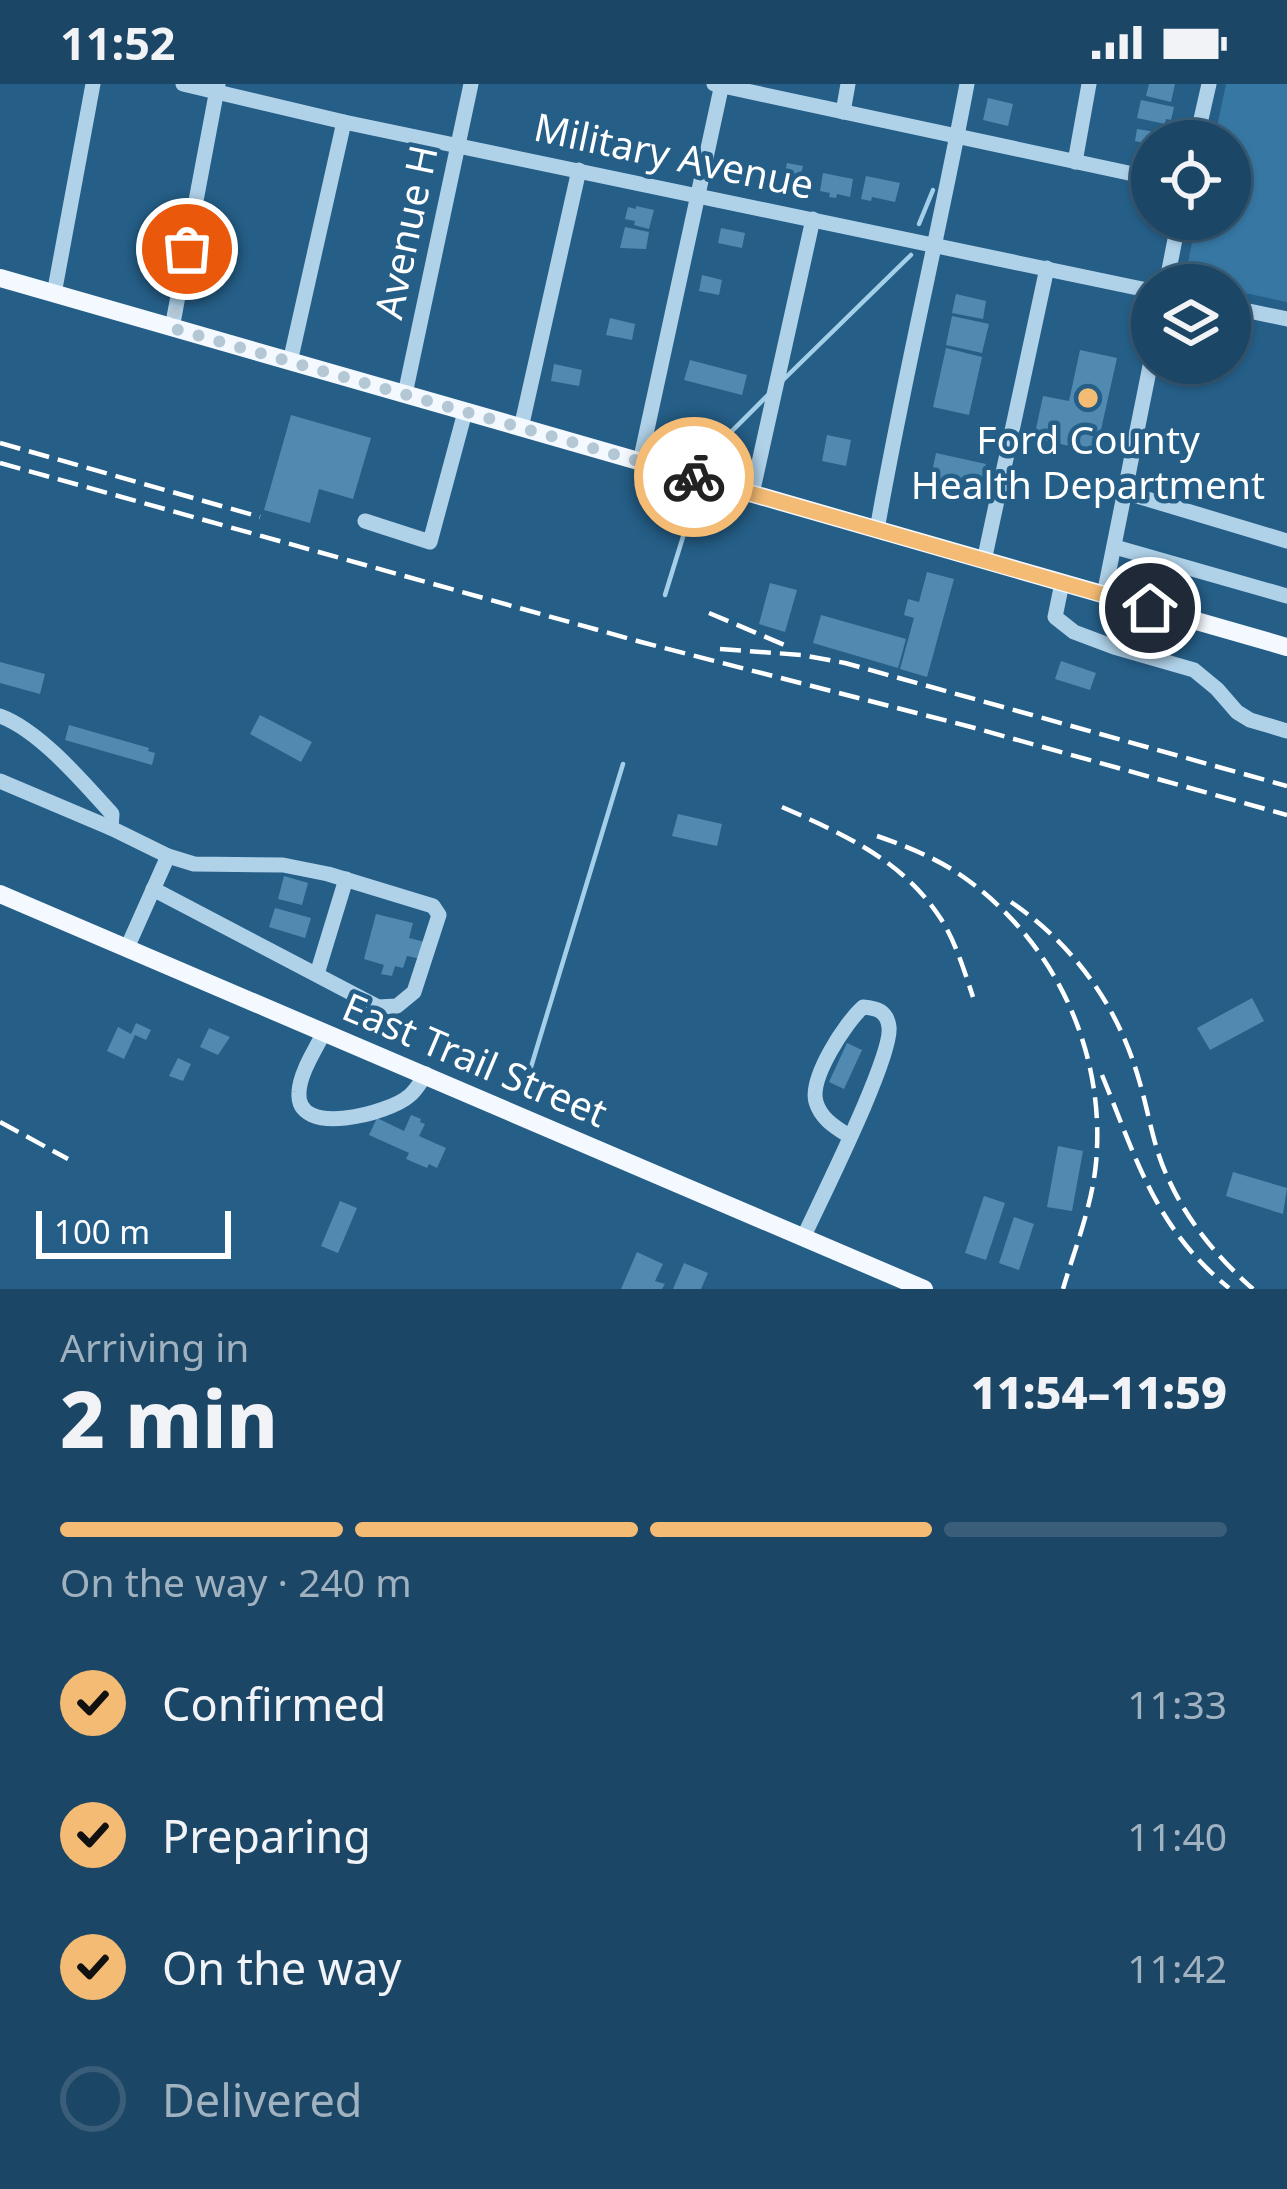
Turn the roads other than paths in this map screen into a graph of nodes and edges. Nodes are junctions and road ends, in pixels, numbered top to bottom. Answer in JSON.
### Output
{"nodes":[{"id":1,"x":93,"y":84,"type":"edge"},
{"id":2,"x":182,"y":84,"type":"edge"},
{"id":3,"x":471,"y":84,"type":"edge"},
{"id":4,"x":848,"y":84,"type":"edge"},
{"id":5,"x":968,"y":84,"type":"edge"},
{"id":6,"x":1090,"y":84,"type":"edge"},
{"id":7,"x":1209,"y":84,"type":"edge"},
{"id":8,"x":719,"y":85,"type":"edge"},
{"id":9,"x":217,"y":88,"type":"edge"},
{"id":10,"x":842,"y":112,"type":"junction"},
{"id":11,"x":1201,"y":120,"type":"edge"},
{"id":12,"x":344,"y":122,"type":"junction"},
{"id":13,"x":957,"y":136,"type":"junction"},
{"id":14,"x":459,"y":143,"type":"junction"},
{"id":15,"x":1075,"y":161,"type":"junction"},
{"id":16,"x":579,"y":170,"type":"junction"},
{"id":17,"x":1131,"y":173,"type":"edge"},
{"id":18,"x":698,"y":195,"type":"junction"},
{"id":19,"x":813,"y":219,"type":"junction"},
{"id":20,"x":936,"y":244,"type":"junction"},
{"id":21,"x":1047,"y":268,"type":"junction"},
{"id":22,"x":0,"y":278,"type":"edge"},
{"id":23,"x":1131,"y":286,"type":"edge"},
{"id":24,"x":55,"y":294,"type":"junction"},
{"id":25,"x":1251,"y":311,"type":"edge"},
{"id":26,"x":1287,"y":319,"type":"edge"},
{"id":27,"x":172,"y":328,"type":"junction"},
{"id":28,"x":290,"y":362,"type":"junction"},
{"id":29,"x":1147,"y":384,"type":"edge"},
{"id":30,"x":404,"y":394,"type":"junction"},
{"id":31,"x":465,"y":412,"type":"junction"},
{"id":32,"x":521,"y":428,"type":"junction"},
{"id":33,"x":640,"y":462,"type":"junction"},
{"id":34,"x":1127,"y":493,"type":"junction"},
{"id":35,"x":752,"y":494,"type":"junction"},
{"id":36,"x":364,"y":521,"type":"dead end"},
{"id":37,"x":877,"y":530,"type":"junction"},
{"id":38,"x":1287,"y":541,"type":"edge"},
{"id":39,"x":1115,"y":547,"type":"junction"},
{"id":40,"x":984,"y":561,"type":"junction"},
{"id":41,"x":1062,"y":583,"type":"junction"},
{"id":42,"x":1104,"y":595,"type":"junction"},
{"id":43,"x":1287,"y":596,"type":"edge"},
{"id":44,"x":1287,"y":647,"type":"edge"},
{"id":45,"x":0,"y":716,"type":"edge"},
{"id":46,"x":1287,"y":731,"type":"edge"},
{"id":47,"x":0,"y":781,"type":"edge"},
{"id":48,"x":111,"y":829,"type":"junction"},
{"id":49,"x":168,"y":856,"type":"junction"},
{"id":50,"x":346,"y":879,"type":"junction"},
{"id":51,"x":153,"y":889,"type":"junction"},
{"id":52,"x":0,"y":894,"type":"edge"},
{"id":53,"x":128,"y":948,"type":"junction"},
{"id":54,"x":317,"y":974,"type":"junction"},
{"id":55,"x":324,"y":1032,"type":"junction"},
{"id":56,"x":426,"y":1074,"type":"junction"},
{"id":57,"x":849,"y":1136,"type":"junction"},
{"id":58,"x":804,"y":1236,"type":"junction"},
{"id":59,"x":924,"y":1289,"type":"edge"}],
"edges":[{"from":1,"to":24,"type":"street"},
{"from":2,"to":9,"type":"street","name":"Military Avenue"},
{"from":3,"to":14,"type":"street","name":"Avenue H"},
{"from":4,"to":10,"type":"street"},
{"from":5,"to":13,"type":"street"},
{"from":6,"to":15,"type":"street"},
{"from":7,"to":11,"type":"street"},
{"from":8,"to":10,"type":"street"},
{"from":8,"to":18,"type":"street"},
{"from":9,"to":12,"type":"street","name":"Military Avenue"},
{"from":9,"to":27,"type":"street"},
{"from":10,"to":13,"type":"street"},
{"from":12,"to":14,"type":"street","name":"Military Avenue"},
{"from":12,"to":28,"type":"street"},
{"from":13,"to":15,"type":"street"},
{"from":13,"to":20,"type":"street"},
{"from":14,"to":16,"type":"street","name":"Military Avenue"},
{"from":14,"to":30,"type":"street","name":"Avenue H"},
{"from":15,"to":17,"type":"street"},
{"from":16,"to":18,"type":"street","name":"Military Avenue"},
{"from":16,"to":32,"type":"street"},
{"from":18,"to":19,"type":"street","name":"Military Avenue"},
{"from":18,"to":33,"type":"street"},
{"from":19,"to":20,"type":"street","name":"Military Avenue"},
{"from":19,"to":35,"type":"street"},
{"from":20,"to":21,"type":"street","name":"Military Avenue"},
{"from":20,"to":37,"type":"street"},
{"from":21,"to":23,"type":"street","name":"Military Avenue"},
{"from":21,"to":40,"type":"street"},
{"from":22,"to":24,"type":"main road"},
{"from":24,"to":27,"type":"main road"},
{"from":25,"to":26,"type":"street"},
{"from":27,"to":28,"type":"main road"},
{"from":28,"to":30,"type":"main road"},
{"from":29,"to":34,"type":"street"},
{"from":30,"to":31,"type":"main road"},
{"from":31,"to":32,"type":"main road"},
{"from":31,"to":36,"type":"street"},
{"from":32,"to":33,"type":"main road"},
{"from":33,"to":35,"type":"main road"},
{"from":34,"to":38,"type":"street"},
{"from":34,"to":39,"type":"street"},
{"from":35,"to":37,"type":"main road"},
{"from":37,"to":40,"type":"main road"},
{"from":39,"to":42,"type":"street"},
{"from":39,"to":43,"type":"street"},
{"from":40,"to":41,"type":"main road"},
{"from":41,"to":42,"type":"main road"},
{"from":41,"to":46,"type":"street"},
{"from":42,"to":44,"type":"main road"},
{"from":45,"to":48,"type":"street"},
{"from":47,"to":48,"type":"street"},
{"from":48,"to":49,"type":"street"},
{"from":49,"to":50,"type":"street"},
{"from":49,"to":51,"type":"street"},
{"from":50,"to":54,"type":"street"},
{"from":50,"to":54,"type":"street"},
{"from":51,"to":53,"type":"street"},
{"from":51,"to":54,"type":"street"},
{"from":52,"to":53,"type":"main road","name":"East Trail Street"},
{"from":53,"to":55,"type":"main road","name":"East Trail Street"},
{"from":55,"to":56,"type":"main road","name":"East Trail Street"},
{"from":55,"to":56,"type":"street"},
{"from":56,"to":58,"type":"main road","name":"East Trail Street"},
{"from":57,"to":57,"type":"street"},
{"from":57,"to":58,"type":"street"},
{"from":58,"to":59,"type":"main road","name":"East Trail Street"}]}
